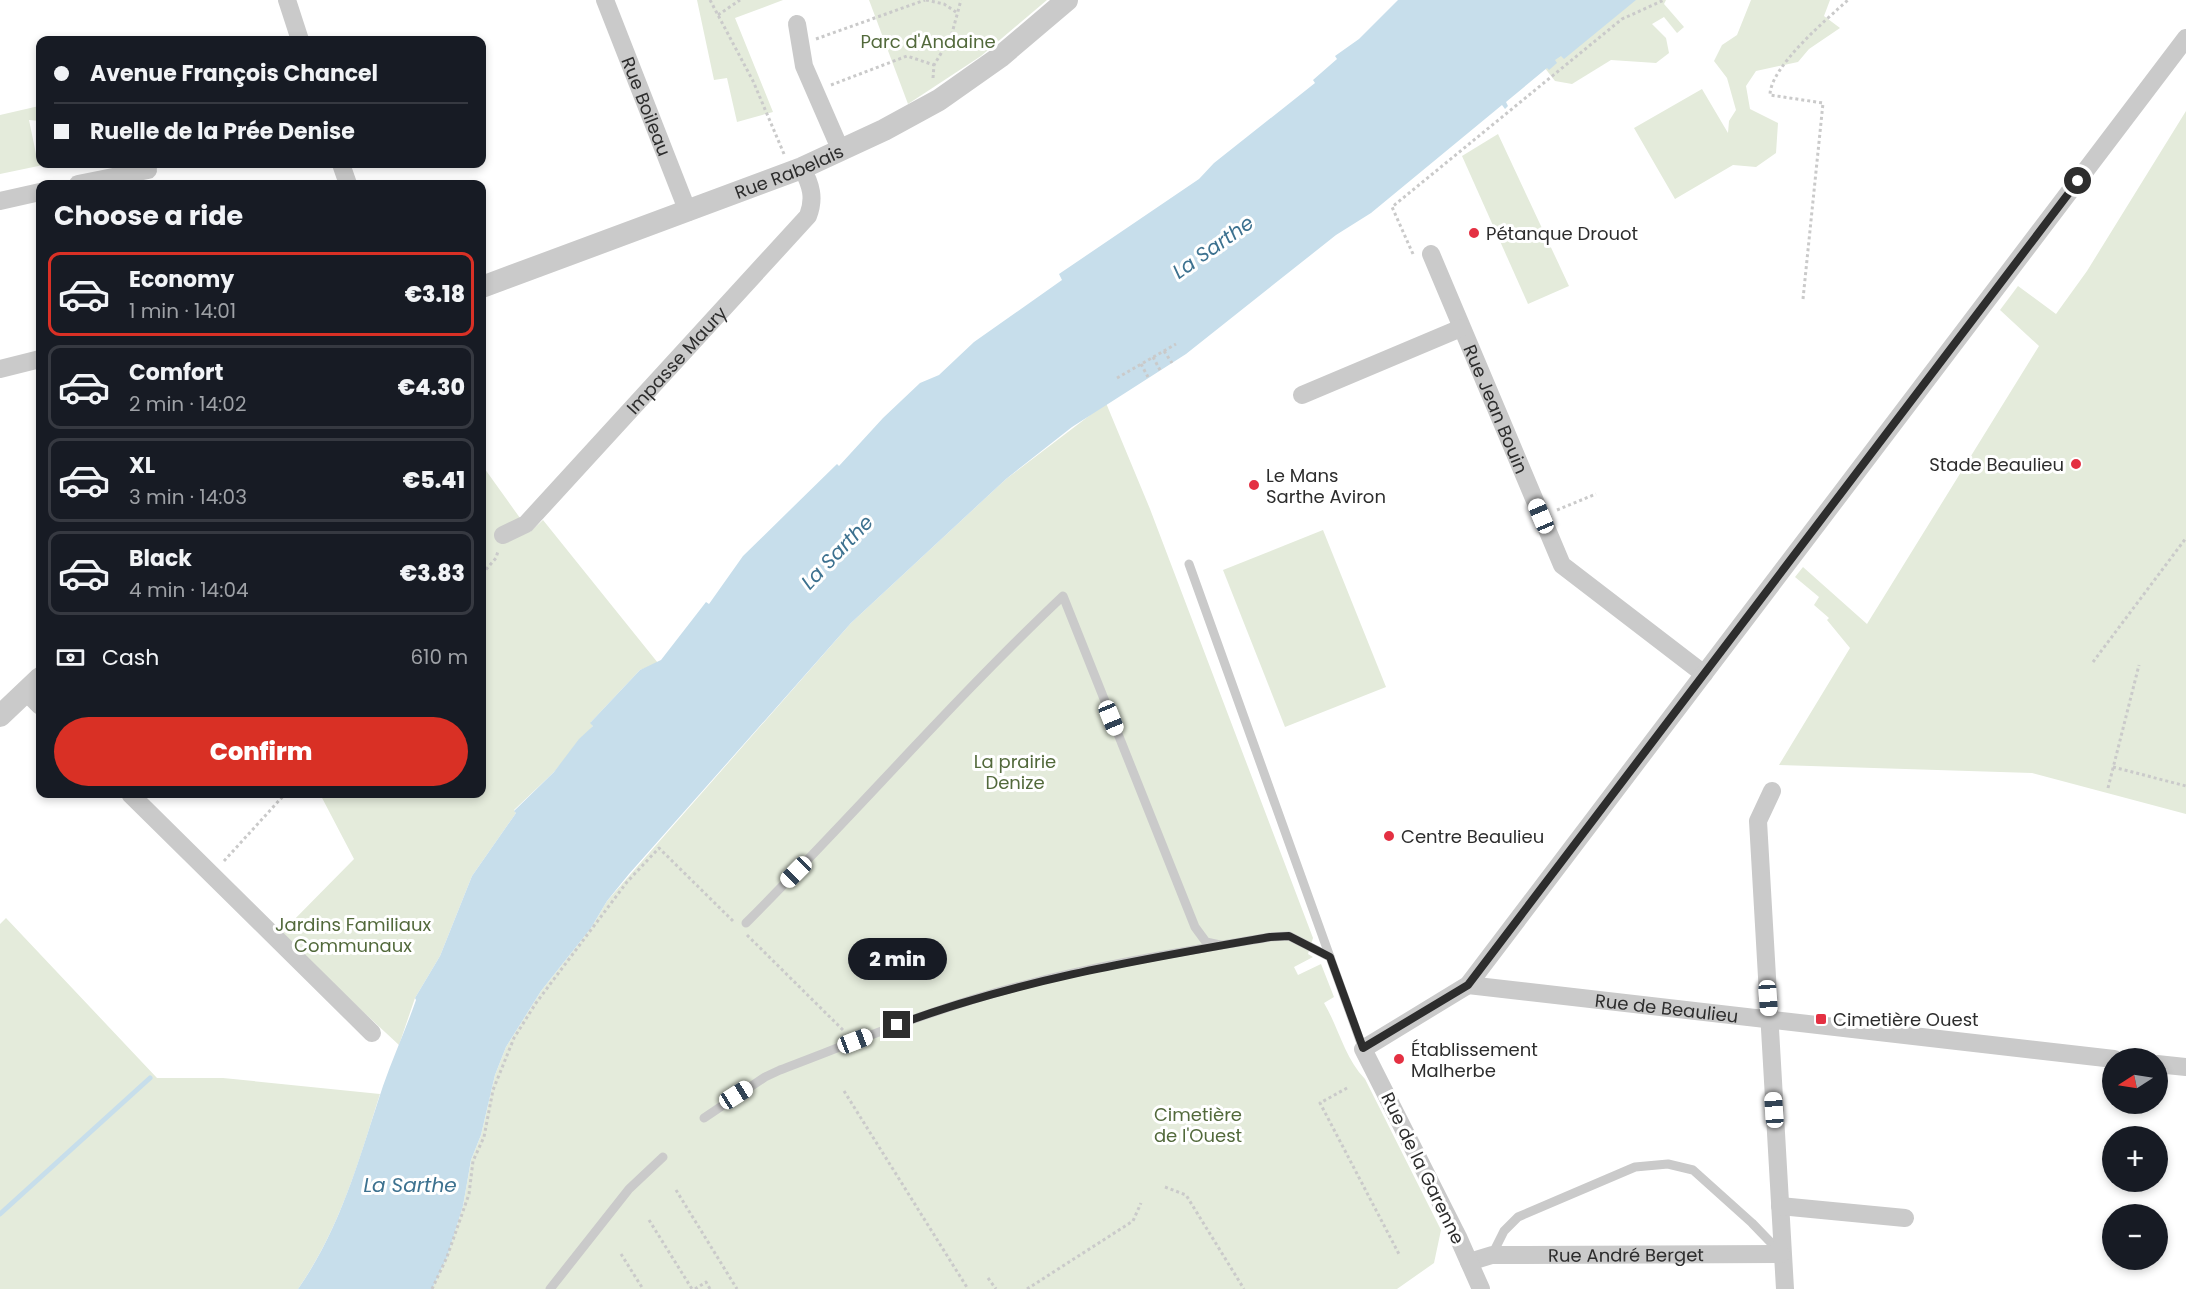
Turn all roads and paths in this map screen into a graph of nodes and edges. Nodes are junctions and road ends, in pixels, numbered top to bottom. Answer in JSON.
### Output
{"nodes":[{"id":1,"x":287,"y":0,"type":"edge"},
{"id":2,"x":605,"y":0,"type":"edge"},
{"id":3,"x":710,"y":0,"type":"edge"},
{"id":4,"x":740,"y":0,"type":"edge"},
{"id":5,"x":925,"y":0,"type":"edge"},
{"id":6,"x":961,"y":0,"type":"edge"},
{"id":7,"x":1067,"y":0,"type":"edge"},
{"id":8,"x":1664,"y":0,"type":"edge"},
{"id":9,"x":1847,"y":0,"type":"edge"},
{"id":10,"x":956,"y":12,"type":"junction"},
{"id":11,"x":718,"y":15,"type":"junction"},
{"id":12,"x":797,"y":24,"type":"dead end"},
{"id":13,"x":298,"y":36,"type":"edge"},
{"id":14,"x":2186,"y":38,"type":"edge"},
{"id":15,"x":801,"y":45,"type":"junction"},
{"id":16,"x":934,"y":65,"type":"junction"},
{"id":17,"x":815,"y":91,"type":"junction"},
{"id":18,"x":939,"y":100,"type":"junction"},
{"id":19,"x":841,"y":151,"type":"junction"},
{"id":20,"x":797,"y":170,"type":"junction"},
{"id":21,"x":149,"y":173,"type":"edge"},
{"id":22,"x":104,"y":180,"type":"edge"},
{"id":23,"x":36,"y":193,"type":"edge"},
{"id":24,"x":0,"y":201,"type":"edge"},
{"id":25,"x":688,"y":212,"type":"junction"},
{"id":26,"x":1431,"y":254,"type":"joint"},
{"id":27,"x":486,"y":286,"type":"edge"},
{"id":28,"x":1803,"y":299,"type":"dead end"},
{"id":29,"x":1461,"y":328,"type":"junction"},
{"id":30,"x":1176,"y":344,"type":"dead end"},
{"id":31,"x":1164,"y":351,"type":"junction"},
{"id":32,"x":1153,"y":357,"type":"junction"},
{"id":33,"x":36,"y":360,"type":"edge"},
{"id":34,"x":1172,"y":363,"type":"dead end"},
{"id":35,"x":1141,"y":364,"type":"junction"},
{"id":36,"x":0,"y":369,"type":"edge"},
{"id":37,"x":1161,"y":370,"type":"dead end"},
{"id":38,"x":1149,"y":377,"type":"dead end"},
{"id":39,"x":1117,"y":378,"type":"dead end"},
{"id":40,"x":1302,"y":395,"type":"dead end"},
{"id":41,"x":1596,"y":494,"type":"dead end"},
{"id":42,"x":1541,"y":516,"type":"junction"},
{"id":43,"x":503,"y":535,"type":"joint"},
{"id":44,"x":2186,"y":538,"type":"edge"},
{"id":45,"x":1189,"y":564,"type":"dead end"},
{"id":46,"x":486,"y":569,"type":"edge"},
{"id":47,"x":2093,"y":662,"type":"dead end"},
{"id":48,"x":2139,"y":665,"type":"dead end"},
{"id":49,"x":1704,"y":674,"type":"junction"},
{"id":50,"x":36,"y":692,"type":"edge"},
{"id":51,"x":0,"y":716,"type":"edge"},
{"id":52,"x":2113,"y":767,"type":"junction"},
{"id":53,"x":2186,"y":786,"type":"edge"},
{"id":54,"x":2108,"y":788,"type":"dead end"},
{"id":55,"x":1772,"y":791,"type":"dead end"},
{"id":56,"x":134,"y":798,"type":"edge"},
{"id":57,"x":281,"y":798,"type":"edge"},
{"id":58,"x":212,"y":873,"type":"junction"},
{"id":59,"x":736,"y":924,"type":"dead end"},
{"id":60,"x":745,"y":927,"type":"joint"},
{"id":61,"x":1220,"y":945,"type":"junction"},
{"id":62,"x":1330,"y":957,"type":"junction"},
{"id":63,"x":1468,"y":985,"type":"junction"},
{"id":64,"x":1770,"y":1020,"type":"junction"},
{"id":65,"x":372,"y":1033,"type":"dead end"},
{"id":66,"x":855,"y":1041,"type":"junction"},
{"id":67,"x":1363,"y":1048,"type":"junction"},
{"id":68,"x":2102,"y":1058,"type":"edge"},
{"id":69,"x":2168,"y":1065,"type":"edge"},
{"id":70,"x":2186,"y":1067,"type":"edge"},
{"id":71,"x":1347,"y":1089,"type":"dead end"},
{"id":72,"x":844,"y":1090,"type":"dead end"},
{"id":73,"x":704,"y":1118,"type":"dead end"},
{"id":74,"x":663,"y":1157,"type":"dead end"},
{"id":75,"x":1165,"y":1187,"type":"dead end"},
{"id":76,"x":676,"y":1190,"type":"dead end"},
{"id":77,"x":1141,"y":1203,"type":"dead end"},
{"id":78,"x":1780,"y":1206,"type":"junction"},
{"id":79,"x":1905,"y":1218,"type":"dead end"},
{"id":80,"x":649,"y":1220,"type":"dead end"},
{"id":81,"x":621,"y":1254,"type":"dead end"},
{"id":82,"x":1781,"y":1254,"type":"junction"},
{"id":83,"x":1492,"y":1255,"type":"junction"},
{"id":84,"x":1401,"y":1256,"type":"dead end"},
{"id":85,"x":1469,"y":1262,"type":"junction"},
{"id":86,"x":988,"y":1278,"type":"dead end"},
{"id":87,"x":432,"y":1289,"type":"edge"},
{"id":88,"x":550,"y":1289,"type":"edge"},
{"id":89,"x":643,"y":1289,"type":"edge"},
{"id":90,"x":694,"y":1289,"type":"edge"},
{"id":91,"x":710,"y":1289,"type":"edge"},
{"id":92,"x":737,"y":1289,"type":"edge"},
{"id":93,"x":968,"y":1289,"type":"edge"},
{"id":94,"x":996,"y":1289,"type":"edge"},
{"id":95,"x":1027,"y":1289,"type":"edge"},
{"id":96,"x":1244,"y":1289,"type":"edge"},
{"id":97,"x":1481,"y":1289,"type":"edge"},
{"id":98,"x":1785,"y":1289,"type":"edge"}],
"edges":[{"from":1,"to":13,"type":"street"},
{"from":2,"to":25,"type":"street","name":"Rue Boileau"},
{"from":3,"to":11,"type":"path"},
{"from":4,"to":11,"type":"path"},
{"from":5,"to":10,"type":"path"},
{"from":5,"to":15,"type":"path"},
{"from":6,"to":10,"type":"path"},
{"from":7,"to":18,"type":"street","name":"Rue Rabelais"},
{"from":8,"to":26,"type":"path"},
{"from":9,"to":28,"type":"path"},
{"from":10,"to":16,"type":"path"},
{"from":11,"to":20,"type":"path"},
{"from":12,"to":15,"type":"street"},
{"from":14,"to":49,"type":"street"},
{"from":15,"to":17,"type":"street"},
{"from":16,"to":17,"type":"path"},
{"from":16,"to":18,"type":"path"},
{"from":17,"to":19,"type":"street"},
{"from":18,"to":19,"type":"street","name":"Rue Rabelais"},
{"from":19,"to":20,"type":"street","name":"Rue Rabelais"},
{"from":20,"to":25,"type":"street","name":"Rue Rabelais"},
{"from":20,"to":43,"type":"street","name":"Impasse Maury"},
{"from":21,"to":22,"type":"street"},
{"from":23,"to":24,"type":"street"},
{"from":25,"to":27,"type":"street","name":"Rue Rabelais"},
{"from":26,"to":29,"type":"street","name":"Rue Jean Bouin"},
{"from":29,"to":40,"type":"street"},
{"from":29,"to":42,"type":"street","name":"Rue Jean Bouin"},
{"from":30,"to":31,"type":"path"},
{"from":31,"to":32,"type":"path"},
{"from":31,"to":34,"type":"path"},
{"from":32,"to":35,"type":"path"},
{"from":32,"to":37,"type":"path"},
{"from":33,"to":36,"type":"street"},
{"from":35,"to":38,"type":"path"},
{"from":35,"to":39,"type":"path"},
{"from":41,"to":42,"type":"path"},
{"from":42,"to":49,"type":"street","name":"Rue Jean Bouin"},
{"from":43,"to":46,"type":"path"},
{"from":44,"to":47,"type":"path"},
{"from":45,"to":62,"type":"lane"},
{"from":48,"to":52,"type":"path"},
{"from":49,"to":63,"type":"street"},
{"from":50,"to":51,"type":"street"},
{"from":52,"to":53,"type":"path"},
{"from":52,"to":54,"type":"path"},
{"from":55,"to":64,"type":"street"},
{"from":56,"to":58,"type":"street"},
{"from":57,"to":58,"type":"path"},
{"from":58,"to":65,"type":"street"},
{"from":59,"to":87,"type":"path"},
{"from":60,"to":61,"type":"lane"},
{"from":60,"to":66,"type":"path"},
{"from":61,"to":62,"type":"lane"},
{"from":61,"to":66,"type":"lane"},
{"from":62,"to":67,"type":"lane"},
{"from":63,"to":64,"type":"street","name":"Rue de Beaulieu"},
{"from":63,"to":67,"type":"street"},
{"from":64,"to":68,"type":"street","name":"Rue de Beaulieu"},
{"from":64,"to":78,"type":"street"},
{"from":66,"to":73,"type":"lane"},
{"from":67,"to":85,"type":"street","name":"Rue de la Garenne"},
{"from":69,"to":70,"type":"street"},
{"from":71,"to":84,"type":"path"},
{"from":72,"to":93,"type":"path"},
{"from":74,"to":88,"type":"lane"},
{"from":75,"to":96,"type":"path"},
{"from":76,"to":92,"type":"path"},
{"from":77,"to":95,"type":"path"},
{"from":78,"to":79,"type":"street"},
{"from":78,"to":82,"type":"street"},
{"from":80,"to":90,"type":"path"},
{"from":81,"to":89,"type":"path"},
{"from":82,"to":83,"type":"street","name":"Rue André Berget"},
{"from":82,"to":83,"type":"lane"},
{"from":82,"to":98,"type":"street"},
{"from":83,"to":85,"type":"street","name":"Rue André Berget"},
{"from":85,"to":97,"type":"street","name":"Rue de la Garenne"},
{"from":86,"to":94,"type":"path"},
{"from":90,"to":91,"type":"path"}]}
